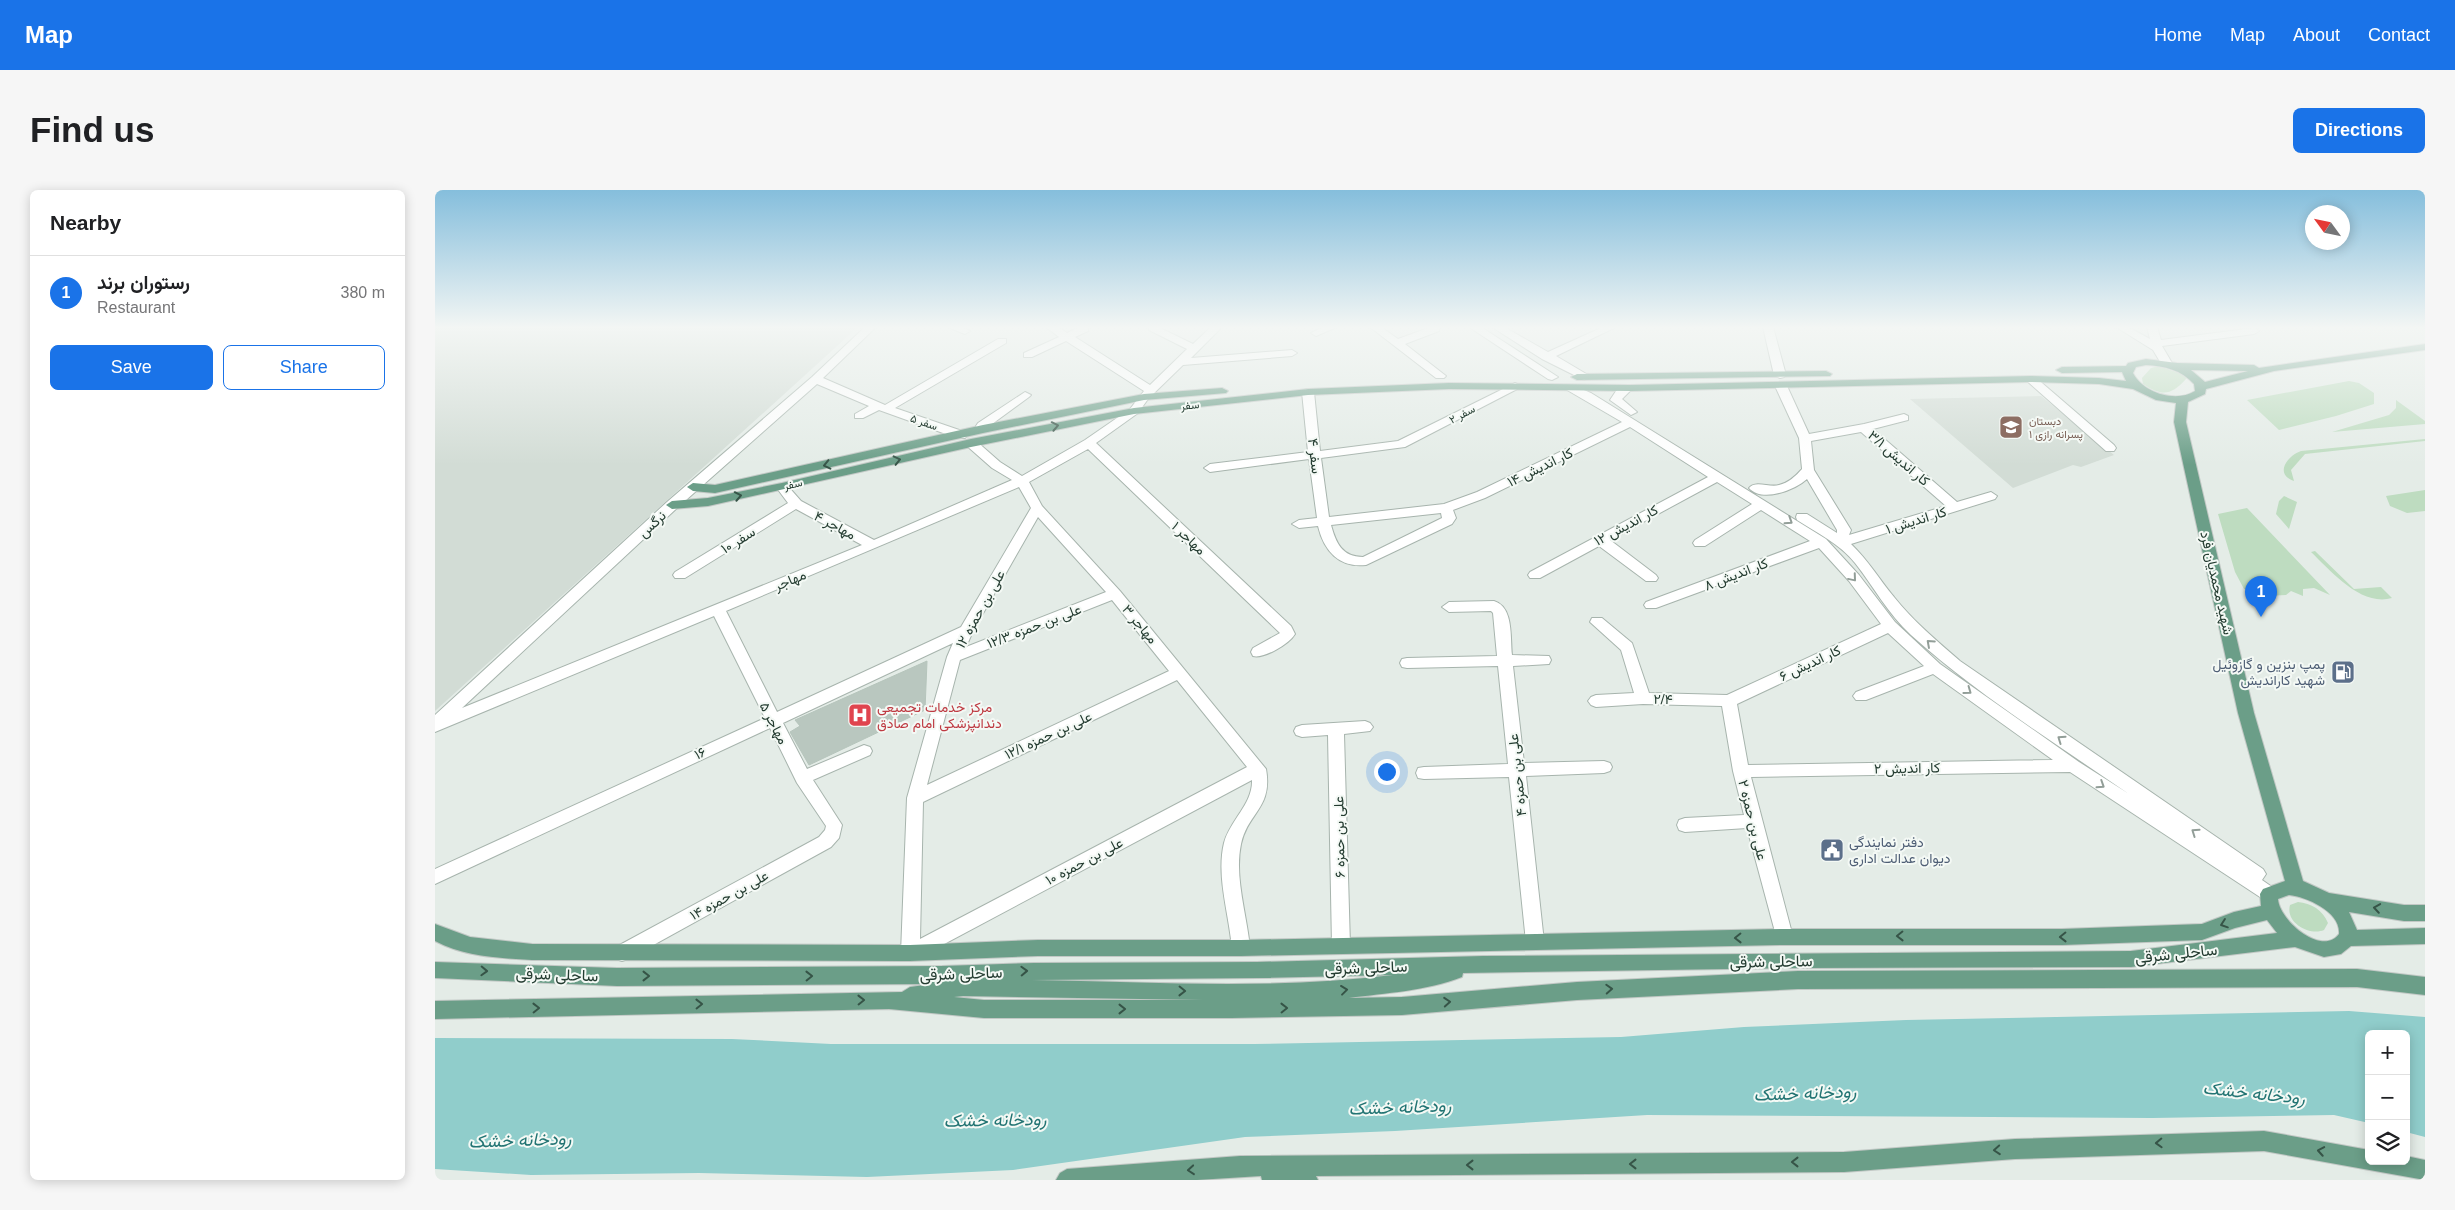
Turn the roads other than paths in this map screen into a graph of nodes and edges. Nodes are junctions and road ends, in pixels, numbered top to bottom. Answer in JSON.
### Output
{"nodes":[{"id":1,"x":822,"y":373,"type":"edge"},
{"id":2,"x":943,"y":373,"type":"edge"},
{"id":3,"x":1118,"y":373,"type":"edge"},
{"id":4,"x":1171,"y":373,"type":"edge"},
{"id":5,"x":1436,"y":373,"type":"edge"},
{"id":6,"x":1546,"y":373,"type":"edge"},
{"id":7,"x":1575,"y":373,"type":"edge"},
{"id":8,"x":1779,"y":373,"type":"edge"},
{"id":9,"x":1996,"y":373,"type":"edge"},
{"id":10,"x":2128,"y":373,"type":"edge"},
{"id":11,"x":2187,"y":373,"type":"edge"},
{"id":12,"x":2253,"y":373,"type":"edge"},
{"id":13,"x":1439,"y":376,"type":"junction"},
{"id":14,"x":1552,"y":377,"type":"junction"},
{"id":15,"x":1584,"y":378,"type":"junction"},
{"id":16,"x":816,"y":379,"type":"junction"},
{"id":17,"x":2031,"y":379,"type":"junction"},
{"id":18,"x":1781,"y":380,"type":"junction"},
{"id":19,"x":1515,"y":386,"type":"junction"},
{"id":20,"x":2135,"y":386,"type":"junction"},
{"id":21,"x":2201,"y":387,"type":"junction"},
{"id":22,"x":1567,"y":388,"type":"junction"},
{"id":23,"x":1627,"y":388,"type":"junction"},
{"id":24,"x":1308,"y":392,"type":"junction"},
{"id":25,"x":1148,"y":394,"type":"junction"},
{"id":26,"x":1025,"y":395,"type":"dead end"},
{"id":27,"x":2158,"y":396,"type":"junction"},
{"id":28,"x":2182,"y":400,"type":"junction"},
{"id":29,"x":882,"y":407,"type":"junction"},
{"id":30,"x":1134,"y":410,"type":"junction"},
{"id":31,"x":859,"y":416,"type":"dead end"},
{"id":32,"x":1904,"y":418,"type":"dead end"},
{"id":33,"x":1632,"y":422,"type":"junction"},
{"id":34,"x":2180,"y":422,"type":"junction"},
{"id":35,"x":1864,"y":428,"type":"junction"},
{"id":36,"x":983,"y":429,"type":"junction"},
{"id":37,"x":961,"y":435,"type":"junction"},
{"id":38,"x":1805,"y":438,"type":"junction"},
{"id":39,"x":971,"y":443,"type":"junction"},
{"id":40,"x":1089,"y":443,"type":"junction"},
{"id":41,"x":2111,"y":448,"type":"dead end"},
{"id":42,"x":1315,"y":455,"type":"junction"},
{"id":43,"x":1209,"y":468,"type":"dead end"},
{"id":44,"x":1808,"y":470,"type":"junction"},
{"id":45,"x":1717,"y":477,"type":"junction"},
{"id":46,"x":1022,"y":481,"type":"junction"},
{"id":47,"x":693,"y":487,"type":"junction"},
{"id":48,"x":782,"y":487,"type":"junction"},
{"id":49,"x":1755,"y":488,"type":"junction"},
{"id":50,"x":715,"y":489,"type":"junction"},
{"id":51,"x":1991,"y":496,"type":"dead end"},
{"id":52,"x":708,"y":502,"type":"junction"},
{"id":53,"x":796,"y":504,"type":"junction"},
{"id":54,"x":1762,"y":504,"type":"junction"},
{"id":55,"x":672,"y":505,"type":"junction"},
{"id":56,"x":1037,"y":508,"type":"junction"},
{"id":57,"x":1446,"y":508,"type":"junction"},
{"id":58,"x":1956,"y":508,"type":"junction"},
{"id":59,"x":1325,"y":520,"type":"junction"},
{"id":60,"x":1299,"y":524,"type":"dead end"},
{"id":61,"x":1599,"y":540,"type":"junction"},
{"id":62,"x":1821,"y":542,"type":"junction"},
{"id":63,"x":1841,"y":542,"type":"junction"},
{"id":64,"x":1700,"y":543,"type":"dead end"},
{"id":65,"x":873,"y":545,"type":"junction"},
{"id":66,"x":680,"y":575,"type":"dead end"},
{"id":67,"x":1535,"y":575,"type":"dead end"},
{"id":68,"x":1651,"y":578,"type":"dead end"},
{"id":69,"x":1115,"y":594,"type":"junction"},
{"id":70,"x":1651,"y":605,"type":"dead end"},
{"id":71,"x":1449,"y":607,"type":"dead end"},
{"id":72,"x":718,"y":610,"type":"junction"},
{"id":73,"x":1597,"y":622,"type":"dead end"},
{"id":74,"x":1890,"y":626,"type":"junction"},
{"id":75,"x":966,"y":630,"type":"junction"},
{"id":76,"x":1258,"y":652,"type":"dead end"},
{"id":77,"x":954,"y":657,"type":"junction"},
{"id":78,"x":1544,"y":660,"type":"dead end"},
{"id":79,"x":1505,"y":661,"type":"junction"},
{"id":80,"x":1407,"y":663,"type":"dead end"},
{"id":81,"x":1935,"y":668,"type":"junction"},
{"id":82,"x":1180,"y":672,"type":"junction"},
{"id":83,"x":1861,"y":696,"type":"dead end"},
{"id":84,"x":1643,"y":698,"type":"junction"},
{"id":85,"x":1596,"y":701,"type":"dead end"},
{"id":86,"x":1729,"y":701,"type":"junction"},
{"id":87,"x":772,"y":719,"type":"junction"},
{"id":88,"x":435,"y":725,"type":"edge"},
{"id":89,"x":1365,"y":727,"type":"dead end"},
{"id":90,"x":1336,"y":729,"type":"junction"},
{"id":91,"x":1302,"y":731,"type":"dead end"},
{"id":92,"x":865,"y":751,"type":"dead end"},
{"id":93,"x":2073,"y":766,"type":"junction"},
{"id":94,"x":1604,"y":767,"type":"dead end"},
{"id":95,"x":1258,"y":769,"type":"junction"},
{"id":96,"x":1517,"y":770,"type":"junction"},
{"id":97,"x":1741,"y":770,"type":"junction"},
{"id":98,"x":1423,"y":773,"type":"dead end"},
{"id":99,"x":803,"y":778,"type":"junction"},
{"id":100,"x":915,"y":798,"type":"junction"},
{"id":101,"x":1753,"y":821,"type":"junction"},
{"id":102,"x":1685,"y":825,"type":"dead end"},
{"id":103,"x":833,"y":833,"type":"joint"},
{"id":104,"x":435,"y":877,"type":"edge"},
{"id":105,"x":2279,"y":896,"type":"junction"},
{"id":106,"x":2327,"y":900,"type":"junction"},
{"id":107,"x":2425,"y":913,"type":"edge"},
{"id":108,"x":435,"y":932,"type":"edge"},
{"id":109,"x":2425,"y":936,"type":"edge"},
{"id":110,"x":1784,"y":937,"type":"junction"},
{"id":111,"x":2347,"y":938,"type":"junction"},
{"id":112,"x":2297,"y":940,"type":"junction"},
{"id":113,"x":1535,"y":942,"type":"junction"},
{"id":114,"x":1341,"y":946,"type":"junction"},
{"id":115,"x":1241,"y":948,"type":"junction"},
{"id":116,"x":622,"y":953,"type":"junction"},
{"id":117,"x":910,"y":953,"type":"junction"},
{"id":118,"x":1483,"y":964,"type":"junction"},
{"id":119,"x":435,"y":970,"type":"edge"},
{"id":120,"x":2425,"y":986,"type":"edge"},
{"id":121,"x":889,"y":1000,"type":"junction"},
{"id":122,"x":435,"y":1010,"type":"edge"},
{"id":123,"x":2365,"y":1159,"type":"edge"},
{"id":124,"x":2399,"y":1165,"type":"edge"},
{"id":125,"x":1240,"y":1166,"type":"junction"},
{"id":126,"x":2425,"y":1170,"type":"edge"},
{"id":127,"x":1067,"y":1180,"type":"edge"},
{"id":128,"x":1307,"y":1180,"type":"edge"}],
"edges":[{"from":1,"to":16,"type":"street","name":"نرگس"},
{"from":2,"to":29,"type":"street"},
{"from":3,"to":25,"type":"street"},
{"from":4,"to":25,"type":"street","name":"مهاجر"},
{"from":5,"to":13,"type":"street"},
{"from":6,"to":14,"type":"street"},
{"from":7,"to":15,"type":"street"},
{"from":8,"to":18,"type":"street"},
{"from":9,"to":18,"type":"main road","name":"سفر"},
{"from":10,"to":20,"type":"main road"},
{"from":11,"to":21,"type":"main road"},
{"from":12,"to":21,"type":"main road"},
{"from":13,"to":14,"type":"main road","name":"سفر"},
{"from":13,"to":25,"type":"main road","name":"سفر"},
{"from":14,"to":15,"type":"main road","name":"سفر"},
{"from":15,"to":18,"type":"main road","name":"سفر"},
{"from":16,"to":29,"type":"street","name":"۵ سفر"},
{"from":16,"to":47,"type":"street","name":"نرگس"},
{"from":17,"to":18,"type":"main road","name":"سفر"},
{"from":17,"to":20,"type":"main road","name":"سفر"},
{"from":17,"to":41,"type":"street"},
{"from":18,"to":23,"type":"main road","name":"سفر"},
{"from":18,"to":38,"type":"street"},
{"from":19,"to":22,"type":"main road","name":"سفر"},
{"from":19,"to":24,"type":"main road","name":"سفر"},
{"from":19,"to":42,"type":"street","name":"۲ سفر"},
{"from":20,"to":27,"type":"main road","name":"سفر"},
{"from":21,"to":28,"type":"main road"},
{"from":22,"to":23,"type":"main road","name":"سفر"},
{"from":22,"to":33,"type":"street"},
{"from":23,"to":49,"type":"street"},
{"from":24,"to":30,"type":"main road","name":"سفر"},
{"from":24,"to":42,"type":"street","name":"۴ سفر"},
{"from":25,"to":30,"type":"street","name":"مهاجر"},
{"from":25,"to":36,"type":"main road","name":"سفر"},
{"from":26,"to":36,"type":"street"},
{"from":27,"to":28,"type":"main road"},
{"from":27,"to":34,"type":"main road"},
{"from":28,"to":34,"type":"main road"},
{"from":29,"to":31,"type":"street"},
{"from":29,"to":37,"type":"street","name":"۵ سفر"},
{"from":39,"to":30,"type":"main road","name":"سفر","one_way":true},
{"from":30,"to":40,"type":"street","name":"مهاجر"},
{"from":32,"to":35,"type":"street"},
{"from":33,"to":45,"type":"street"},
{"from":33,"to":57,"type":"street","name":"۱۴ کار اندیش"},
{"from":34,"to":105,"type":"main road","name":"شهید محمدیان فرد"},
{"from":35,"to":38,"type":"street"},
{"from":35,"to":58,"type":"street","name":"۳/۱ کار اندیش"},
{"from":36,"to":37,"type":"main road","name":"سفر"},
{"from":37,"to":50,"type":"main road","name":"سفر","one_way":true},
{"from":38,"to":44,"type":"street"},
{"from":39,"to":46,"type":"street"},
{"from":48,"to":39,"type":"main road","name":"سفر","one_way":true},
{"from":40,"to":46,"type":"street","name":"مهاجر"},
{"from":40,"to":76,"type":"street","name":"۱ مهاجر"},
{"from":42,"to":43,"type":"street","name":"۲ سفر"},
{"from":42,"to":59,"type":"street","name":"۴ سفر"},
{"from":44,"to":49,"type":"street"},
{"from":44,"to":63,"type":"street"},
{"from":45,"to":54,"type":"street"},
{"from":45,"to":61,"type":"street","name":"۱۲ کار اندیش"},
{"from":46,"to":56,"type":"street","name":"۳ مهاجر"},
{"from":46,"to":65,"type":"street","name":"مهاجر"},
{"from":47,"to":50,"type":"main road","name":"سفر"},
{"from":47,"to":55,"type":"street","name":"نرگس"},
{"from":52,"to":48,"type":"main road","name":"سفر","one_way":true},
{"from":48,"to":53,"type":"street"},
{"from":49,"to":63,"type":"street"},
{"from":50,"to":52,"type":"main road"},
{"from":51,"to":58,"type":"street","name":"۱ کار اندیش"},
{"from":52,"to":55,"type":"main road","name":"سفر"},
{"from":53,"to":65,"type":"street","name":"۴ مهاجر"},
{"from":53,"to":66,"type":"street","name":"۱۰ سفر"},
{"from":54,"to":62,"type":"street","one_way":true},
{"from":54,"to":64,"type":"street"},
{"from":55,"to":88,"type":"street","name":"نرگس"},
{"from":56,"to":69,"type":"street","name":"۳ مهاجر"},
{"from":56,"to":75,"type":"street","name":"۱۲ علی بن حمزه"},
{"from":57,"to":59,"type":"street","name":"۱۴ کار اندیش"},
{"from":57,"to":59,"type":"street","name":"۴ سفر"},
{"from":58,"to":63,"type":"street","name":"۱ کار اندیش"},
{"from":59,"to":60,"type":"street","name":"۱۴ کار اندیش"},
{"from":61,"to":67,"type":"street","name":"۱۲ کار اندیش"},
{"from":61,"to":68,"type":"street"},
{"from":62,"to":70,"type":"street","name":"۸ کار اندیش"},
{"from":62,"to":74,"type":"street","one_way":true},
{"from":105,"to":63,"type":"street","one_way":true},
{"from":65,"to":72,"type":"street","name":"مهاجر"},
{"from":69,"to":77,"type":"street","name":"۱۲/۳ علی بن حمزه"},
{"from":69,"to":82,"type":"street","name":"۳ مهاجر"},
{"from":71,"to":79,"type":"street","name":"۴ علی بن حمزه"},
{"from":72,"to":87,"type":"street","name":"۵ مهاجر"},
{"from":72,"to":88,"type":"street","name":"مهاجر"},
{"from":73,"to":84,"type":"street"},
{"from":74,"to":81,"type":"street"},
{"from":74,"to":86,"type":"street","name":"۶ کار اندیش"},
{"from":75,"to":77,"type":"street","name":"۱۲ علی بن حمزه"},
{"from":75,"to":87,"type":"street","name":"۱۶"},
{"from":77,"to":100,"type":"street","name":"۱۲ علی بن حمزه"},
{"from":78,"to":79,"type":"street"},
{"from":79,"to":80,"type":"street"},
{"from":79,"to":96,"type":"street","name":"۴ علی بن حمزه"},
{"from":81,"to":83,"type":"street"},
{"from":81,"to":93,"type":"street","one_way":true},
{"from":82,"to":95,"type":"street","name":"۳ مهاجر"},
{"from":82,"to":100,"type":"street","name":"۱۲/۱ علی بن حمزه"},
{"from":84,"to":85,"type":"street","name":"۲/۴"},
{"from":84,"to":86,"type":"street","name":"۲/۴"},
{"from":86,"to":97,"type":"street","name":"۲ علی بن حمزه"},
{"from":87,"to":99,"type":"street","name":"۵ مهاجر"},
{"from":87,"to":104,"type":"street","name":"۱۶"},
{"from":89,"to":90,"type":"street"},
{"from":90,"to":91,"type":"street"},
{"from":90,"to":114,"type":"street","name":"۶ علی بن حمزه"},
{"from":92,"to":99,"type":"street"},
{"from":93,"to":97,"type":"street","name":"۲ کار اندیش"},
{"from":93,"to":105,"type":"street","one_way":true},
{"from":94,"to":96,"type":"street"},
{"from":95,"to":115,"type":"street"},
{"from":95,"to":117,"type":"street","name":"۱۰ علی بن حمزه"},
{"from":96,"to":98,"type":"street"},
{"from":96,"to":113,"type":"street","name":"۴ علی بن حمزه"},
{"from":97,"to":101,"type":"street","name":"۲ علی بن حمزه"},
{"from":99,"to":103,"type":"street","name":"۵ مهاجر"},
{"from":100,"to":117,"type":"street","name":"۱۲ علی بن حمزه"},
{"from":101,"to":102,"type":"street"},
{"from":101,"to":110,"type":"street","name":"۲ علی بن حمزه"},
{"from":103,"to":116,"type":"street","name":"۱۴ علی بن حمزه"},
{"from":105,"to":106,"type":"main road"},
{"from":105,"to":110,"type":"main road","name":"ساحلی شرقی","one_way":true},
{"from":105,"to":112,"type":"main road"},
{"from":107,"to":106,"type":"main road","one_way":true},
{"from":106,"to":111,"type":"main road"},
{"from":108,"to":116,"type":"main road","name":"ساحلی شرقی"},
{"from":109,"to":111,"type":"main road"},
{"from":110,"to":113,"type":"main road","name":"ساحلی شرقی","one_way":true},
{"from":111,"to":112,"type":"main road"},
{"from":112,"to":118,"type":"main road","name":"ساحلی شرقی"},
{"from":113,"to":114,"type":"main road","name":"ساحلی شرقی"},
{"from":114,"to":115,"type":"main road","name":"ساحلی شرقی"},
{"from":115,"to":117,"type":"main road","name":"ساحلی شرقی"},
{"from":116,"to":117,"type":"main road","name":"ساحلی شرقی"},
{"from":119,"to":118,"type":"main road","name":"ساحلی شرقی","one_way":true},
{"from":121,"to":118,"type":"main road","one_way":true},
{"from":121,"to":120,"type":"main road","one_way":true},
{"from":122,"to":121,"type":"main road","one_way":true},
{"from":123,"to":125,"type":"main road","one_way":true},
{"from":124,"to":126,"type":"main road"},
{"from":125,"to":127,"type":"main road","one_way":true},
{"from":125,"to":128,"type":"main road"}]}
